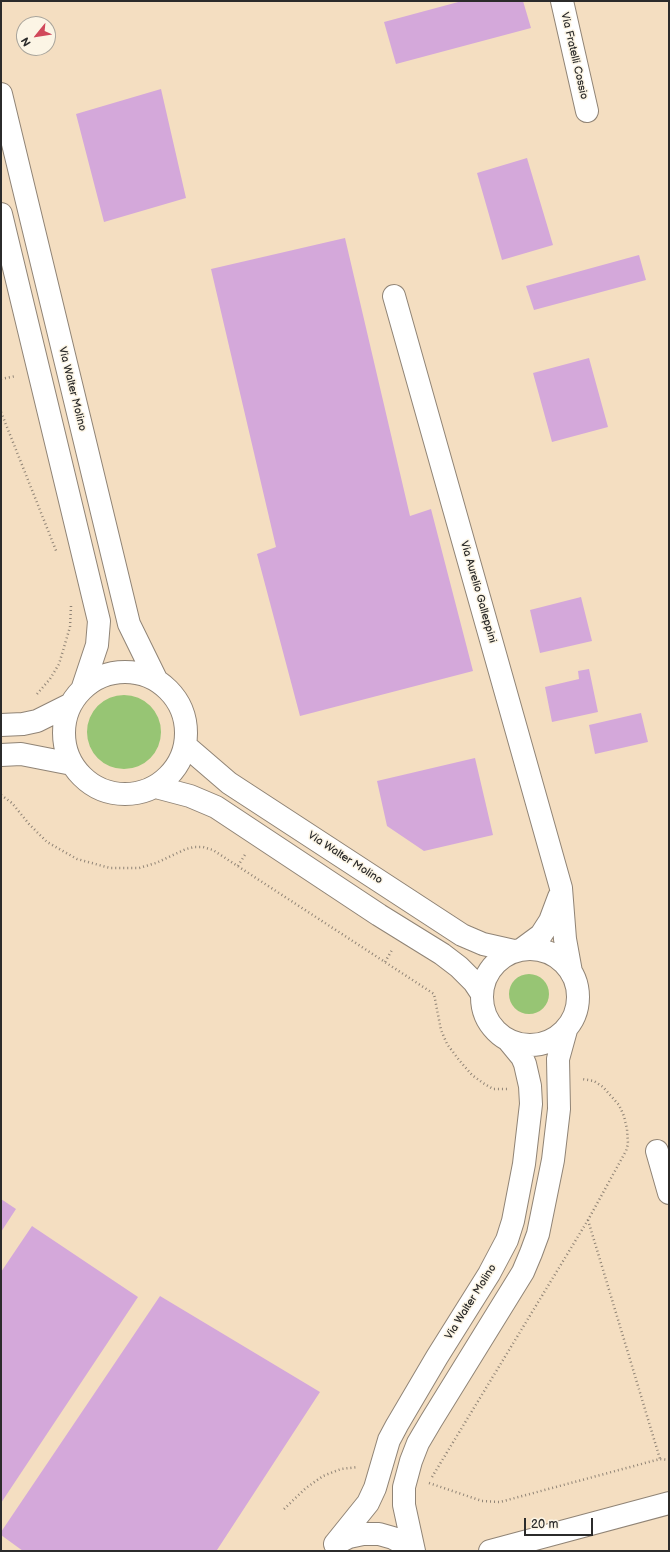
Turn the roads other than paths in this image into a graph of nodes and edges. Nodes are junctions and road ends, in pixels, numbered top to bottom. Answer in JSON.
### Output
{"nodes":[{"id":1,"x":562,"y":1,"type":"edge"},
{"id":2,"x":1,"y":94,"type":"edge"},
{"id":3,"x":587,"y":111,"type":"dead end"},
{"id":4,"x":1,"y":214,"type":"edge"},
{"id":5,"x":394,"y":296,"type":"dead end"},
{"id":6,"x":156,"y":679,"type":"junction"},
{"id":7,"x":77,"y":696,"type":"junction"},
{"id":8,"x":1,"y":725,"type":"edge"},
{"id":9,"x":186,"y":746,"type":"junction"},
{"id":10,"x":1,"y":755,"type":"edge"},
{"id":11,"x":72,"y":764,"type":"junction"},
{"id":12,"x":156,"y":786,"type":"junction"},
{"id":13,"x":562,"y":888,"type":"junction"},
{"id":14,"x":518,"y":950,"type":"junction"},
{"id":15,"x":571,"y":972,"type":"junction"},
{"id":16,"x":482,"y":994,"type":"junction"},
{"id":17,"x":566,"y":1030,"type":"junction"},
{"id":18,"x":508,"y":1040,"type":"junction"},
{"id":19,"x":657,"y":1151,"type":"dead end"},
{"id":20,"x":669,"y":1193,"type":"edge"},
{"id":21,"x":669,"y":1502,"type":"edge"},
{"id":22,"x":331,"y":1548,"type":"edge"},
{"id":23,"x":414,"y":1551,"type":"edge"},
{"id":24,"x":490,"y":1551,"type":"edge"}],
"edges":[{"from":1,"to":3,"type":"street","name":"Via Fratelli Cossio"},
{"from":2,"to":6,"type":"street","name":"Via Walter Molino"},
{"from":4,"to":7,"type":"street","name":"Via Walter Molino"},
{"from":5,"to":13,"type":"street","name":"Via Aurelio Galleppini"},
{"from":6,"to":7,"type":"street","name":"Via Walter Molino"},
{"from":6,"to":9,"type":"street","name":"Via Walter Molino"},
{"from":7,"to":8,"type":"street"},
{"from":7,"to":11,"type":"street","name":"Via Walter Molino"},
{"from":9,"to":12,"type":"street","name":"Via Walter Molino"},
{"from":9,"to":14,"type":"street","name":"Via Walter Molino"},
{"from":10,"to":11,"type":"street"},
{"from":11,"to":12,"type":"street","name":"Via Walter Molino"},
{"from":12,"to":16,"type":"street","name":"Via Walter Molino"},
{"from":13,"to":14,"type":"street"},
{"from":13,"to":15,"type":"street","name":"Via Aurelio Galleppini"},
{"from":14,"to":15,"type":"street","name":"Via Walter Molino"},
{"from":14,"to":16,"type":"street","name":"Via Walter Molino"},
{"from":15,"to":17,"type":"street","name":"Via Walter Molino"},
{"from":16,"to":18,"type":"street","name":"Via Walter Molino"},
{"from":17,"to":18,"type":"street","name":"Via Walter Molino"},
{"from":17,"to":23,"type":"street","name":"Via Walter Molino"},
{"from":18,"to":22,"type":"street","name":"Via Walter Molino"},
{"from":19,"to":20,"type":"street"},
{"from":21,"to":24,"type":"street"},
{"from":22,"to":23,"type":"street"}]}
